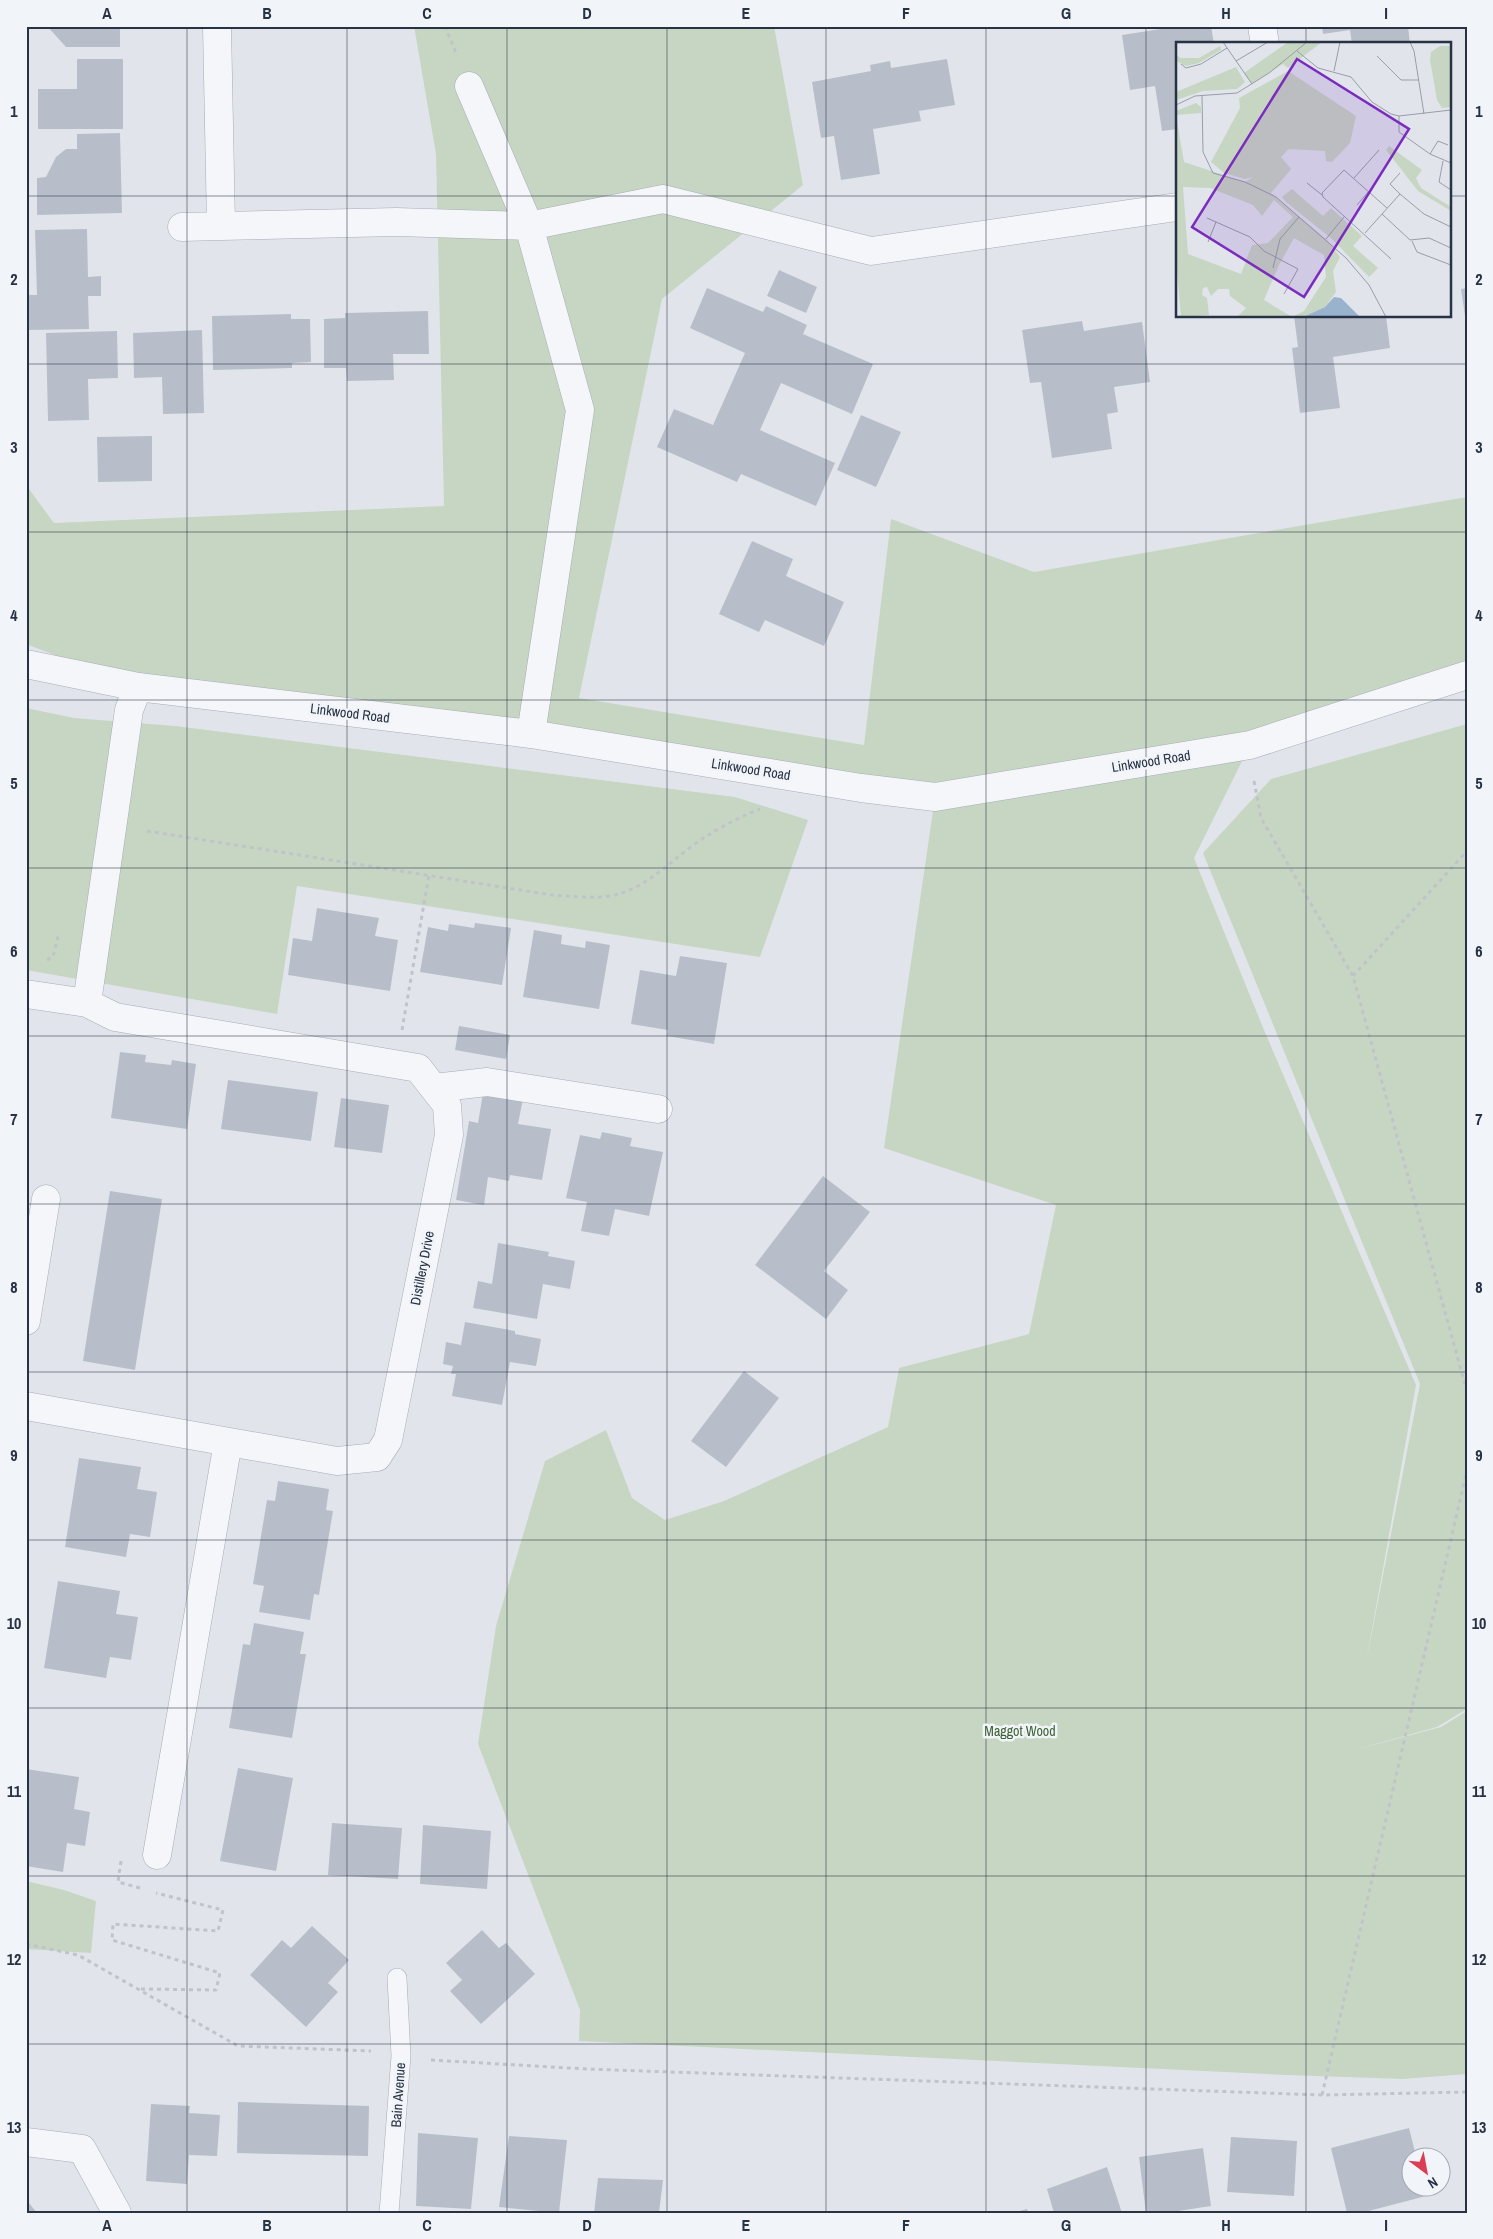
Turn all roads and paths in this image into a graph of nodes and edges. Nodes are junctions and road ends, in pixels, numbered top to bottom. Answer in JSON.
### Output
{"nodes":[{"id":1,"x":217,"y":26,"type":"edge"},
{"id":2,"x":1262,"y":26,"type":"edge"},
{"id":3,"x":1265,"y":42,"type":"edge"},
{"id":4,"x":470,"y":86,"type":"dead end"},
{"id":5,"x":1176,"y":207,"type":"edge"},
{"id":6,"x":221,"y":226,"type":"junction"},
{"id":7,"x":529,"y":226,"type":"junction"},
{"id":8,"x":182,"y":227,"type":"dead end"},
{"id":9,"x":26,"y":664,"type":"edge"},
{"id":10,"x":1467,"y":675,"type":"edge"},
{"id":11,"x":138,"y":687,"type":"junction"},
{"id":12,"x":531,"y":734,"type":"junction"},
{"id":13,"x":1253,"y":777,"type":"dead end"},
{"id":14,"x":766,"y":806,"type":"dead end"},
{"id":15,"x":112,"y":826,"type":"junction"},
{"id":16,"x":1467,"y":851,"type":"edge"},
{"id":17,"x":429,"y":875,"type":"junction"},
{"id":18,"x":60,"y":927,"type":"dead end"},
{"id":19,"x":40,"y":964,"type":"dead end"},
{"id":20,"x":1353,"y":976,"type":"junction"},
{"id":21,"x":26,"y":994,"type":"edge"},
{"id":22,"x":87,"y":1003,"type":"junction"},
{"id":23,"x":396,"y":1064,"type":"junction"},
{"id":24,"x":434,"y":1088,"type":"junction"},
{"id":25,"x":658,"y":1109,"type":"dead end"},
{"id":26,"x":46,"y":1199,"type":"dead end"},
{"id":27,"x":26,"y":1322,"type":"edge"},
{"id":28,"x":1467,"y":1392,"type":"edge"},
{"id":29,"x":26,"y":1406,"type":"edge"},
{"id":30,"x":228,"y":1442,"type":"junction"},
{"id":31,"x":1467,"y":1470,"type":"edge"},
{"id":32,"x":157,"y":1855,"type":"joint"},
{"id":33,"x":26,"y":1944,"type":"edge"},
{"id":34,"x":397,"y":1978,"type":"dead end"},
{"id":35,"x":140,"y":1989,"type":"junction"},
{"id":36,"x":401,"y":2056,"type":"junction"},
{"id":37,"x":1467,"y":2092,"type":"edge"},
{"id":38,"x":1322,"y":2095,"type":"junction"},
{"id":39,"x":26,"y":2142,"type":"edge"},
{"id":40,"x":118,"y":2213,"type":"edge"},
{"id":41,"x":389,"y":2213,"type":"edge"}],
"edges":[{"from":1,"to":6,"type":"street"},
{"from":2,"to":3,"type":"street"},
{"from":4,"to":7,"type":"street"},
{"from":5,"to":7,"type":"street"},
{"from":6,"to":7,"type":"street"},
{"from":6,"to":8,"type":"street"},
{"from":7,"to":12,"type":"street"},
{"from":9,"to":11,"type":"street","name":"Linkwood Road"},
{"from":10,"to":12,"type":"street","name":"Linkwood Road"},
{"from":11,"to":12,"type":"street","name":"Linkwood Road"},
{"from":11,"to":15,"type":"street"},
{"from":13,"to":20,"type":"path"},
{"from":14,"to":17,"type":"path"},
{"from":15,"to":17,"type":"path"},
{"from":15,"to":22,"type":"street"},
{"from":16,"to":20,"type":"path"},
{"from":17,"to":23,"type":"path"},
{"from":18,"to":19,"type":"path"},
{"from":20,"to":28,"type":"path"},
{"from":21,"to":22,"type":"street","name":"Distillery Drive"},
{"from":22,"to":23,"type":"street","name":"Distillery Drive"},
{"from":23,"to":24,"type":"street","name":"Distillery Drive"},
{"from":24,"to":25,"type":"street"},
{"from":24,"to":30,"type":"street","name":"Distillery Drive"},
{"from":26,"to":27,"type":"street"},
{"from":29,"to":30,"type":"street","name":"Distillery Drive"},
{"from":30,"to":32,"type":"street"},
{"from":31,"to":38,"type":"path"},
{"from":32,"to":35,"type":"path"},
{"from":33,"to":35,"type":"path"},
{"from":34,"to":36,"type":"lane","name":"Bain Avenue"},
{"from":35,"to":36,"type":"path"},
{"from":36,"to":38,"type":"path"},
{"from":36,"to":41,"type":"lane","name":"Bain Avenue"},
{"from":37,"to":38,"type":"path"},
{"from":39,"to":40,"type":"street"}]}
